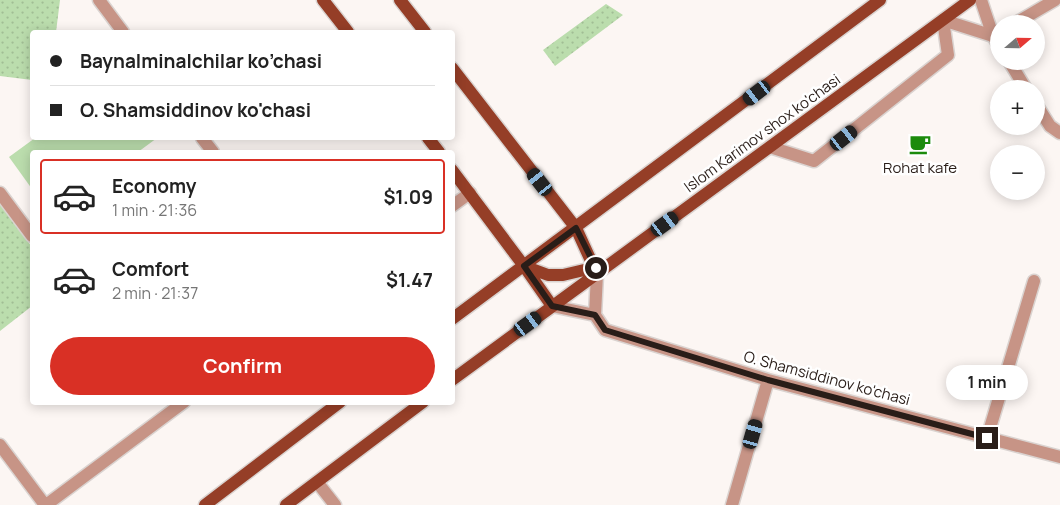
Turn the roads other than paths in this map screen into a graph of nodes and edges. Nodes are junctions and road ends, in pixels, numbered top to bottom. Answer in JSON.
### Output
{"nodes":[{"id":1,"x":99,"y":0,"type":"edge"},
{"id":2,"x":323,"y":0,"type":"edge"},
{"id":3,"x":400,"y":0,"type":"edge"},
{"id":4,"x":880,"y":0,"type":"edge"},
{"id":5,"x":970,"y":0,"type":"edge"},
{"id":6,"x":981,"y":0,"type":"edge"},
{"id":7,"x":1055,"y":0,"type":"edge"},
{"id":8,"x":1029,"y":15,"type":"edge"},
{"id":9,"x":943,"y":20,"type":"junction"},
{"id":10,"x":990,"y":21,"type":"edge"},
{"id":11,"x":122,"y":30,"type":"edge"},
{"id":12,"x":346,"y":30,"type":"edge"},
{"id":13,"x":423,"y":30,"type":"edge"},
{"id":14,"x":990,"y":36,"type":"edge"},
{"id":15,"x":455,"y":72,"type":"edge"},
{"id":16,"x":1045,"y":118,"type":"edge"},
{"id":17,"x":1060,"y":133,"type":"edge"},
{"id":18,"x":204,"y":140,"type":"edge"},
{"id":19,"x":430,"y":140,"type":"edge"},
{"id":20,"x":770,"y":147,"type":"junction"},
{"id":21,"x":211,"y":150,"type":"edge"},
{"id":22,"x":437,"y":150,"type":"edge"},
{"id":23,"x":455,"y":174,"type":"edge"},
{"id":24,"x":0,"y":193,"type":"edge"},
{"id":25,"x":470,"y":193,"type":"junction"},
{"id":26,"x":455,"y":204,"type":"edge"},
{"id":27,"x":576,"y":228,"type":"junction"},
{"id":28,"x":30,"y":233,"type":"edge"},
{"id":29,"x":524,"y":266,"type":"junction"},
{"id":30,"x":597,"y":271,"type":"junction"},
{"id":31,"x":1034,"y":282,"type":"dead end"},
{"id":32,"x":552,"y":306,"type":"junction"},
{"id":33,"x":595,"y":315,"type":"junction"},
{"id":34,"x":455,"y":317,"type":"edge"},
{"id":35,"x":455,"y":378,"type":"edge"},
{"id":36,"x":768,"y":380,"type":"junction"},
{"id":37,"x":180,"y":405,"type":"edge"},
{"id":38,"x":336,"y":405,"type":"edge"},
{"id":39,"x":419,"y":405,"type":"edge"},
{"id":40,"x":987,"y":438,"type":"junction"},
{"id":41,"x":0,"y":445,"type":"edge"},
{"id":42,"x":1060,"y":457,"type":"edge"},
{"id":43,"x":317,"y":482,"type":"junction"},
{"id":44,"x":46,"y":505,"type":"edge"},
{"id":45,"x":205,"y":505,"type":"edge"},
{"id":46,"x":286,"y":505,"type":"edge"},
{"id":47,"x":334,"y":505,"type":"edge"},
{"id":48,"x":732,"y":505,"type":"edge"}],
"edges":[{"from":1,"to":11,"type":"street"},
{"from":2,"to":12,"type":"main road"},
{"from":3,"to":13,"type":"main road"},
{"from":4,"to":27,"type":"main road"},
{"from":5,"to":9,"type":"main road","name":"Islom Karimov shox ko'chasi"},
{"from":6,"to":10,"type":"street"},
{"from":7,"to":8,"type":"street"},
{"from":9,"to":14,"type":"street"},
{"from":9,"to":20,"type":"main road","name":"Islom Karimov shox ko'chasi"},
{"from":9,"to":20,"type":"street"},
{"from":15,"to":27,"type":"main road"},
{"from":16,"to":17,"type":"street"},
{"from":18,"to":21,"type":"street"},
{"from":19,"to":22,"type":"main road"},
{"from":20,"to":30,"type":"main road","name":"Islom Karimov shox ko'chasi"},
{"from":23,"to":25,"type":"main road"},
{"from":24,"to":28,"type":"street"},
{"from":25,"to":26,"type":"street"},
{"from":25,"to":29,"type":"main road"},
{"from":27,"to":29,"type":"main road"},
{"from":27,"to":30,"type":"main road"},
{"from":29,"to":30,"type":"main road"},
{"from":29,"to":32,"type":"main road"},
{"from":29,"to":34,"type":"main road"},
{"from":30,"to":32,"type":"main road","name":"Islom Karimov shox ko'chasi"},
{"from":30,"to":33,"type":"street"},
{"from":31,"to":40,"type":"street"},
{"from":32,"to":33,"type":"street"},
{"from":32,"to":35,"type":"main road","name":"Islom Karimov shox ko'chasi"},
{"from":33,"to":36,"type":"street","name":"O. Shamsiddinov ko'chasi"},
{"from":36,"to":40,"type":"street","name":"O. Shamsiddinov ko'chasi"},
{"from":36,"to":48,"type":"street"},
{"from":37,"to":44,"type":"street"},
{"from":38,"to":45,"type":"main road"},
{"from":39,"to":43,"type":"main road"},
{"from":40,"to":42,"type":"street","name":"O. Shamsiddinov ko'chasi"},
{"from":41,"to":44,"type":"street"},
{"from":43,"to":46,"type":"main road"},
{"from":43,"to":47,"type":"street"}]}
